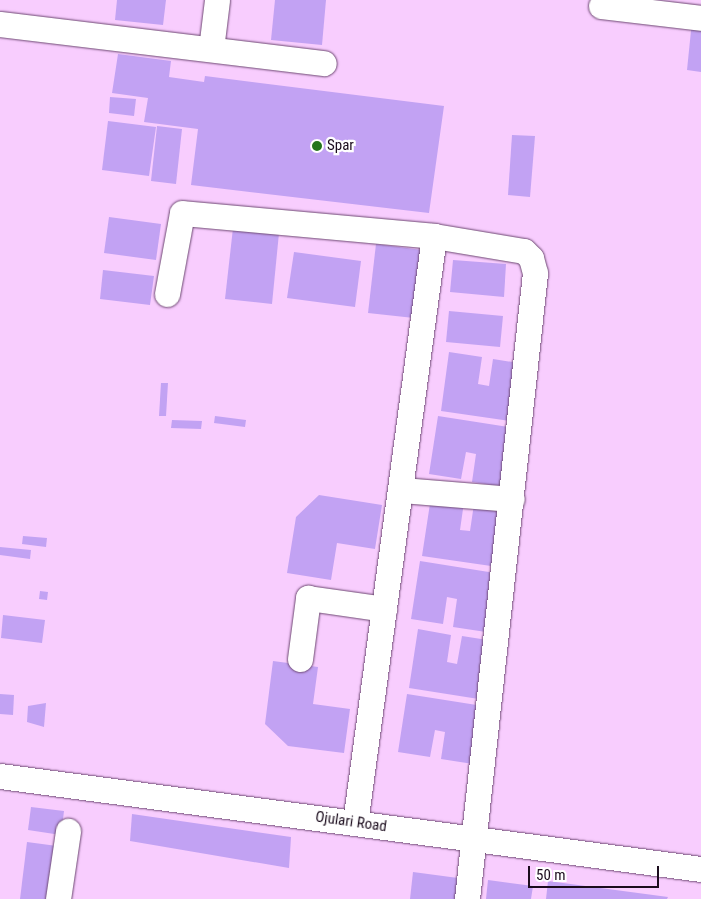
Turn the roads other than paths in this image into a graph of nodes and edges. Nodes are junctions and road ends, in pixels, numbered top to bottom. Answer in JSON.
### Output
{"nodes":[{"id":1,"x":217,"y":0,"type":"edge"},
{"id":2,"x":601,"y":6,"type":"dead end"},
{"id":3,"x":701,"y":18,"type":"edge"},
{"id":4,"x":0,"y":24,"type":"edge"},
{"id":5,"x":211,"y":49,"type":"junction"},
{"id":6,"x":324,"y":63,"type":"dead end"},
{"id":7,"x":434,"y":236,"type":"junction"},
{"id":8,"x":166,"y":294,"type":"dead end"},
{"id":9,"x":402,"y":490,"type":"junction"},
{"id":10,"x":512,"y":499,"type":"junction"},
{"id":11,"x":384,"y":608,"type":"junction"},
{"id":12,"x":300,"y":659,"type":"dead end"},
{"id":13,"x":0,"y":776,"type":"edge"},
{"id":14,"x":355,"y":823,"type":"junction"},
{"id":15,"x":68,"y":831,"type":"dead end"},
{"id":16,"x":473,"y":839,"type":"junction"},
{"id":17,"x":701,"y":869,"type":"edge"},
{"id":18,"x":58,"y":899,"type":"edge"},
{"id":19,"x":467,"y":899,"type":"edge"}],
"edges":[{"from":1,"to":5,"type":"street"},
{"from":2,"to":3,"type":"street"},
{"from":4,"to":5,"type":"street"},
{"from":5,"to":6,"type":"street"},
{"from":7,"to":8,"type":"street"},
{"from":7,"to":9,"type":"street"},
{"from":7,"to":10,"type":"street"},
{"from":9,"to":10,"type":"street"},
{"from":9,"to":11,"type":"street"},
{"from":10,"to":16,"type":"street"},
{"from":11,"to":12,"type":"street"},
{"from":11,"to":14,"type":"street"},
{"from":13,"to":14,"type":"street","name":"Ojulari Road"},
{"from":14,"to":16,"type":"street","name":"Ojulari Road"},
{"from":15,"to":18,"type":"street"},
{"from":16,"to":17,"type":"street","name":"Ojulari Road"},
{"from":16,"to":19,"type":"street"}]}
